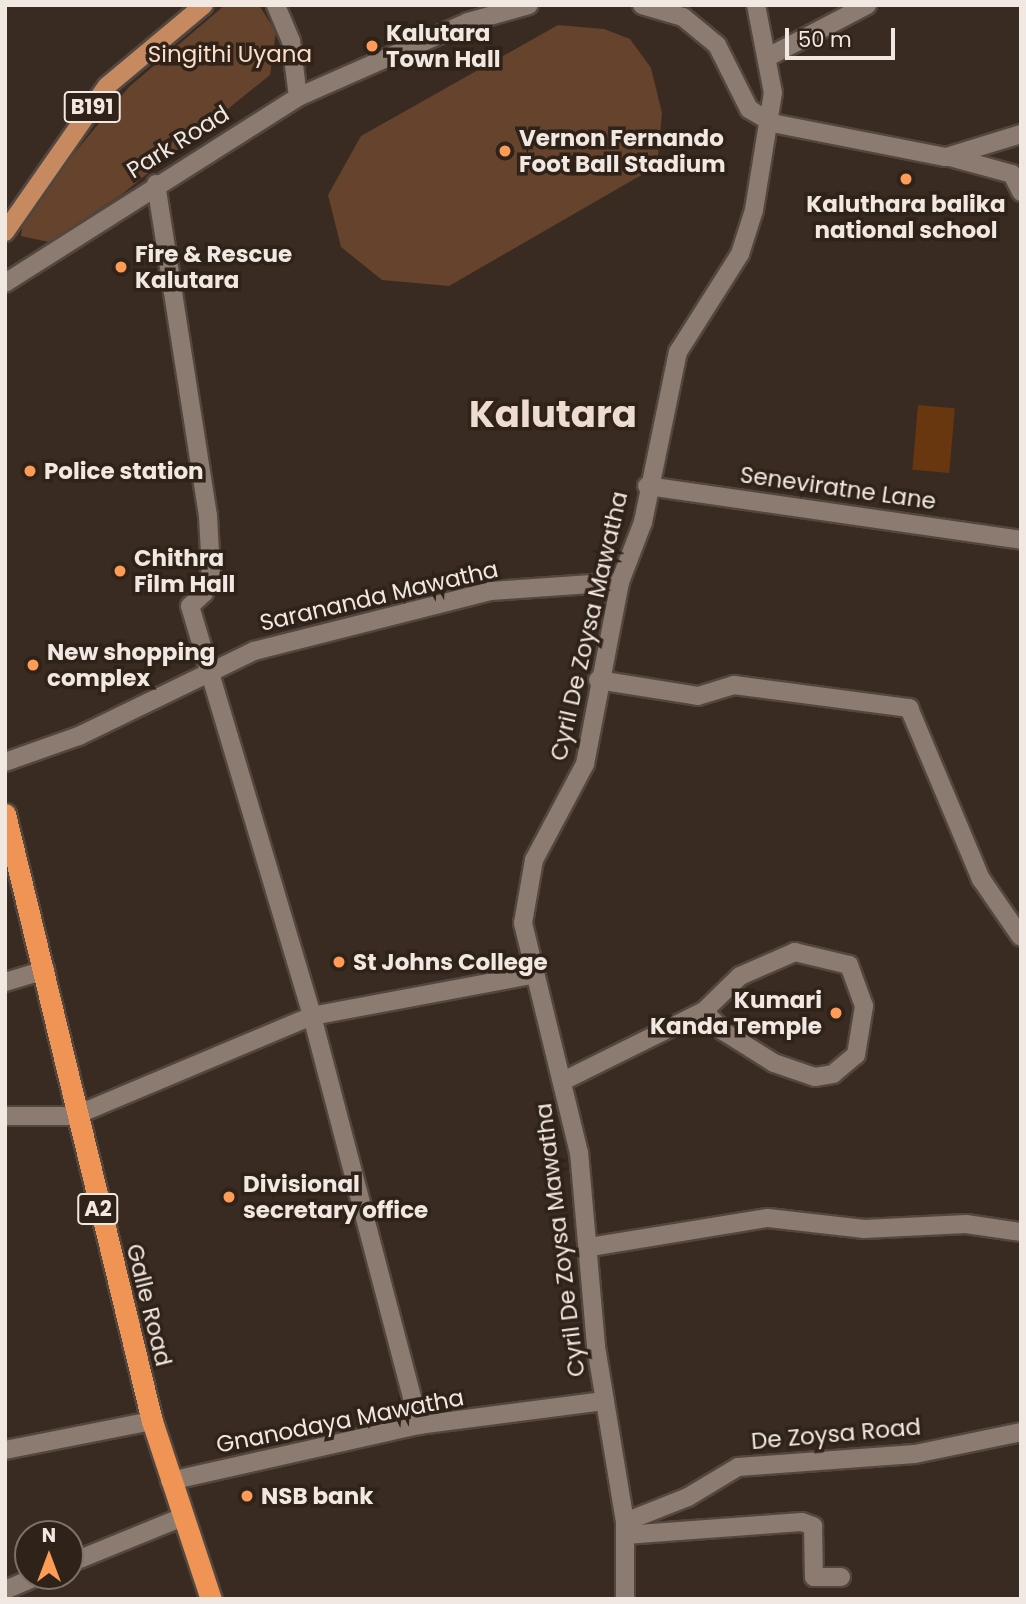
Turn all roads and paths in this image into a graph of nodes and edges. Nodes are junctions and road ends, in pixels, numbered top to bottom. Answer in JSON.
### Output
{"nodes":[{"id":1,"x":204,"y":5,"type":"edge"},
{"id":2,"x":276,"y":5,"type":"edge"},
{"id":3,"x":529,"y":5,"type":"edge"},
{"id":4,"x":642,"y":5,"type":"edge"},
{"id":5,"x":756,"y":5,"type":"edge"},
{"id":6,"x":867,"y":5,"type":"edge"},
{"id":7,"x":768,"y":57,"type":"junction"},
{"id":8,"x":298,"y":96,"type":"junction"},
{"id":9,"x":772,"y":123,"type":"junction"},
{"id":10,"x":1021,"y":134,"type":"edge"},
{"id":11,"x":950,"y":157,"type":"junction"},
{"id":12,"x":156,"y":184,"type":"junction"},
{"id":13,"x":1021,"y":192,"type":"edge"},
{"id":14,"x":5,"y":232,"type":"edge"},
{"id":15,"x":5,"y":283,"type":"edge"},
{"id":16,"x":647,"y":486,"type":"junction"},
{"id":17,"x":1021,"y":540,"type":"edge"},
{"id":18,"x":620,"y":582,"type":"junction"},
{"id":19,"x":209,"y":677,"type":"junction"},
{"id":20,"x":598,"y":680,"type":"junction"},
{"id":21,"x":5,"y":762,"type":"edge"},
{"id":22,"x":5,"y":814,"type":"edge"},
{"id":23,"x":1021,"y":937,"type":"edge"},
{"id":24,"x":45,"y":970,"type":"junction"},
{"id":25,"x":532,"y":975,"type":"junction"},
{"id":26,"x":5,"y":982,"type":"edge"},
{"id":27,"x":704,"y":1011,"type":"junction"},
{"id":28,"x":312,"y":1016,"type":"junction"},
{"id":29,"x":565,"y":1080,"type":"junction"},
{"id":30,"x":5,"y":1116,"type":"edge"},
{"id":31,"x":74,"y":1116,"type":"junction"},
{"id":32,"x":1021,"y":1232,"type":"edge"},
{"id":33,"x":590,"y":1247,"type":"junction"},
{"id":34,"x":604,"y":1401,"type":"junction"},
{"id":35,"x":152,"y":1421,"type":"junction"},
{"id":36,"x":419,"y":1425,"type":"junction"},
{"id":37,"x":1021,"y":1432,"type":"edge"},
{"id":38,"x":5,"y":1450,"type":"edge"},
{"id":39,"x":170,"y":1481,"type":"junction"},
{"id":40,"x":183,"y":1517,"type":"junction"},
{"id":41,"x":625,"y":1529,"type":"junction"},
{"id":42,"x":84,"y":1557,"type":"edge"},
{"id":43,"x":841,"y":1577,"type":"dead end"},
{"id":44,"x":211,"y":1599,"type":"edge"},
{"id":45,"x":625,"y":1599,"type":"edge"}],
"edges":[{"from":1,"to":14,"type":"main road","number":"B191"},
{"from":2,"to":8,"type":"street"},
{"from":3,"to":8,"type":"street","name":"Park Road"},
{"from":4,"to":9,"type":"street"},
{"from":5,"to":7,"type":"street","name":"Cyril De Zoysa Mawatha"},
{"from":6,"to":7,"type":"street"},
{"from":7,"to":9,"type":"street","name":"Cyril De Zoysa Mawatha"},
{"from":8,"to":12,"type":"street","name":"Park Road"},
{"from":9,"to":11,"type":"street"},
{"from":9,"to":16,"type":"street","name":"Cyril De Zoysa Mawatha"},
{"from":10,"to":11,"type":"street"},
{"from":11,"to":13,"type":"street"},
{"from":12,"to":15,"type":"street","name":"Park Road"},
{"from":12,"to":19,"type":"street"},
{"from":16,"to":17,"type":"street","name":"Seneviratne Lane"},
{"from":16,"to":18,"type":"street","name":"Cyril De Zoysa Mawatha"},
{"from":18,"to":19,"type":"street","name":"Sarananda Mawatha"},
{"from":18,"to":20,"type":"street","name":"Cyril De Zoysa Mawatha"},
{"from":19,"to":21,"type":"street","name":"Sarananda Mawatha"},
{"from":19,"to":28,"type":"street"},
{"from":20,"to":23,"type":"street"},
{"from":20,"to":25,"type":"street","name":"Cyril De Zoysa Mawatha"},
{"from":22,"to":24,"type":"highway","name":"Galle Road","number":"A2"},
{"from":24,"to":26,"type":"street"},
{"from":24,"to":31,"type":"highway","name":"Galle Road","number":"A2"},
{"from":25,"to":28,"type":"street"},
{"from":25,"to":29,"type":"street","name":"Cyril De Zoysa Mawatha"},
{"from":27,"to":27,"type":"street"},
{"from":27,"to":29,"type":"street"},
{"from":28,"to":31,"type":"street"},
{"from":28,"to":36,"type":"street"},
{"from":29,"to":33,"type":"street","name":"Cyril De Zoysa Mawatha"},
{"from":30,"to":31,"type":"street"},
{"from":31,"to":35,"type":"highway","name":"Galle Road","number":"A2"},
{"from":32,"to":33,"type":"street"},
{"from":33,"to":34,"type":"street","name":"Cyril De Zoysa Mawatha"},
{"from":34,"to":36,"type":"street","name":"Gnanodaya Mawatha"},
{"from":34,"to":41,"type":"street","name":"Cyril De Zoysa Mawatha"},
{"from":35,"to":38,"type":"street"},
{"from":35,"to":39,"type":"highway","name":"Galle Road","number":"A2"},
{"from":36,"to":39,"type":"street","name":"Gnanodaya Mawatha"},
{"from":37,"to":41,"type":"street","name":"De Zoysa Road"},
{"from":39,"to":40,"type":"highway","name":"Galle Road","number":"A2"},
{"from":40,"to":42,"type":"street"},
{"from":40,"to":44,"type":"highway","name":"Galle Road","number":"A2"},
{"from":41,"to":43,"type":"street"},
{"from":41,"to":45,"type":"street","name":"Cyril De Zoysa Mawatha"}]}
